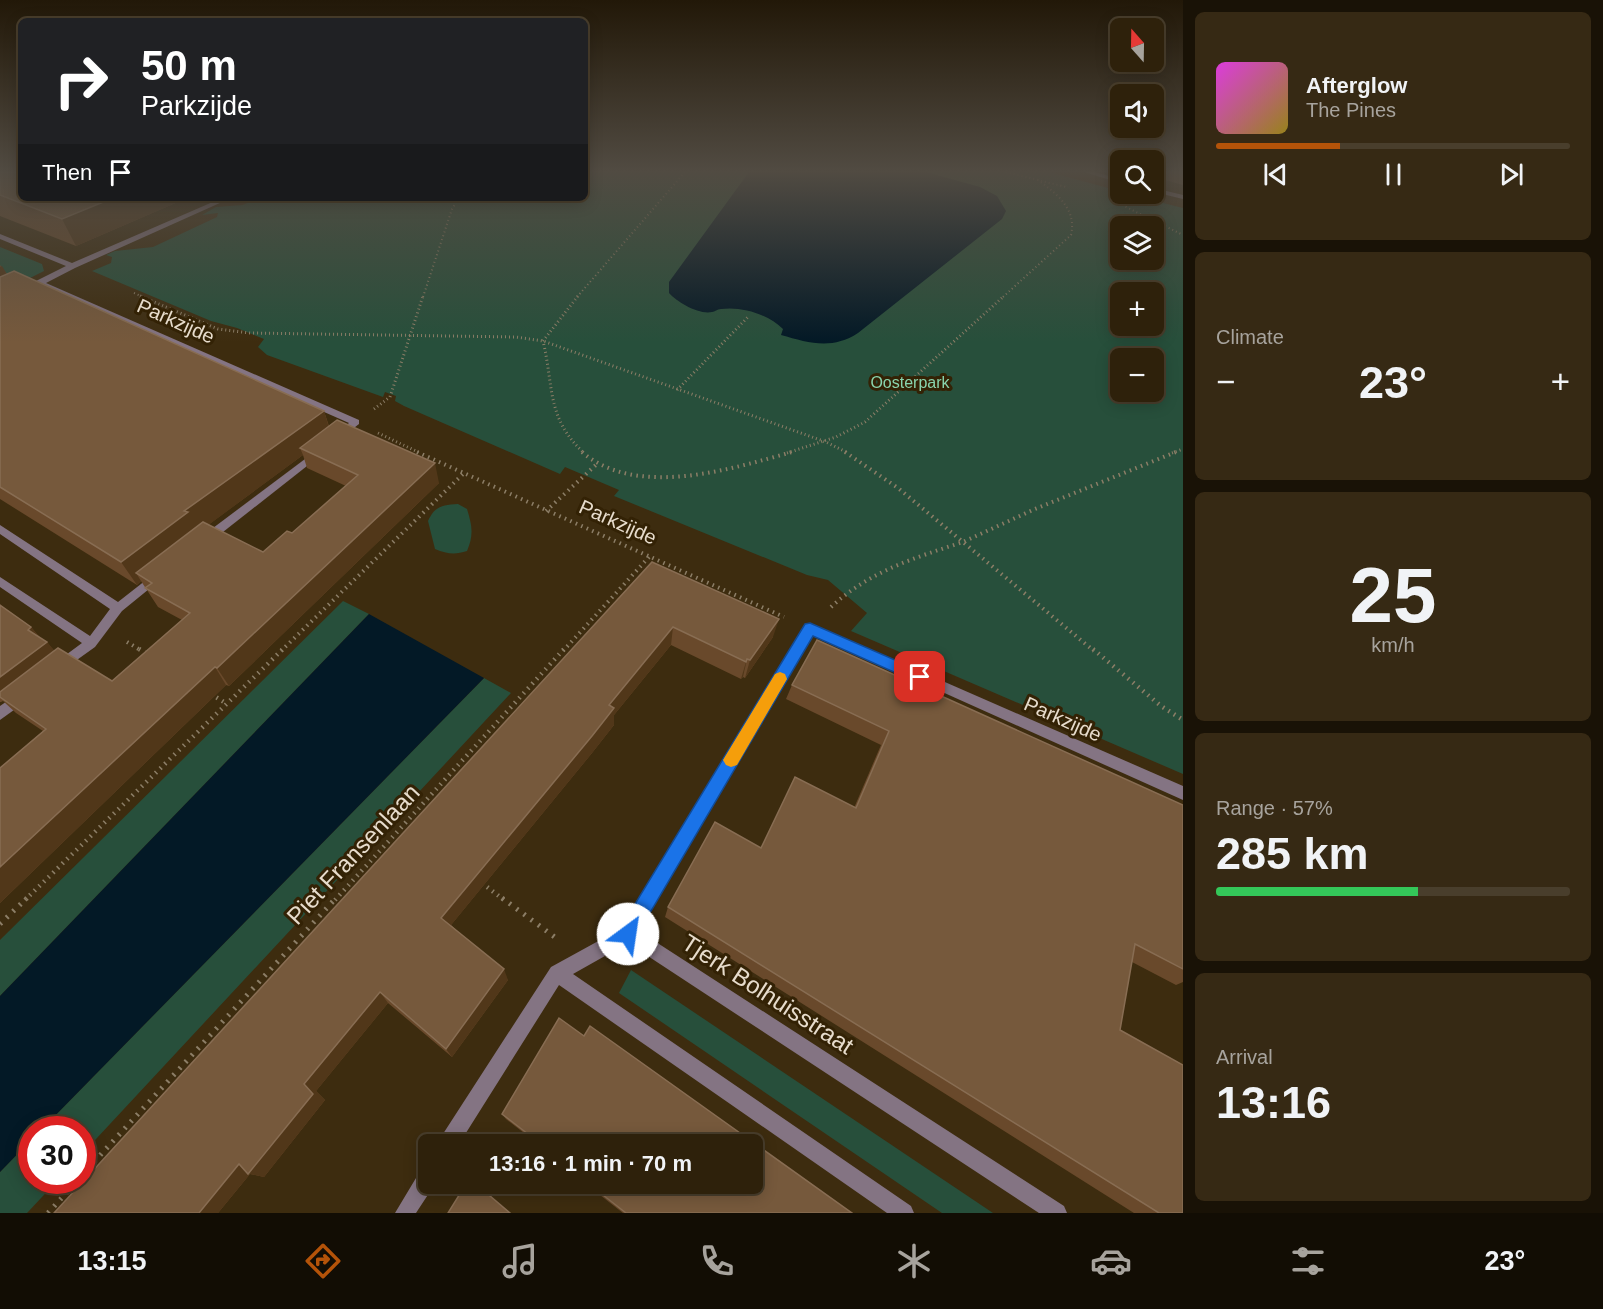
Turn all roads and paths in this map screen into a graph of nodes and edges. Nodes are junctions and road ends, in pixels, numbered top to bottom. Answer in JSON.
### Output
{"nodes":[{"id":1,"x":158,"y":229,"type":"edge"},
{"id":2,"x":446,"y":229,"type":"edge"},
{"id":3,"x":637,"y":229,"type":"edge"},
{"id":4,"x":1074,"y":229,"type":"edge"},
{"id":5,"x":0,"y":236,"type":"edge"},
{"id":6,"x":72,"y":266,"type":"junction"},
{"id":7,"x":40,"y":283,"type":"junction"},
{"id":8,"x":30,"y":287,"type":"edge"},
{"id":9,"x":127,"y":290,"type":"dead end"},
{"id":10,"x":748,"y":317,"type":"dead end"},
{"id":11,"x":412,"y":334,"type":"junction"},
{"id":12,"x":543,"y":341,"type":"junction"},
{"id":13,"x":677,"y":390,"type":"junction"},
{"id":14,"x":356,"y":422,"type":"junction"},
{"id":15,"x":826,"y":442,"type":"junction"},
{"id":16,"x":1183,"y":449,"type":"edge"},
{"id":17,"x":598,"y":463,"type":"junction"},
{"id":18,"x":463,"y":474,"type":"junction"},
{"id":19,"x":546,"y":511,"type":"junction"},
{"id":20,"x":0,"y":529,"type":"edge"},
{"id":21,"x":963,"y":542,"type":"junction"},
{"id":22,"x":191,"y":551,"type":"edge"},
{"id":23,"x":649,"y":557,"type":"junction"},
{"id":24,"x":173,"y":565,"type":"edge"},
{"id":25,"x":0,"y":582,"type":"edge"},
{"id":26,"x":118,"y":609,"type":"junction"},
{"id":27,"x":104,"y":627,"type":"junction"},
{"id":28,"x":810,"y":628,"type":"junction"},
{"id":29,"x":91,"y":643,"type":"junction"},
{"id":30,"x":151,"y":657,"type":"edge"},
{"id":31,"x":46,"y":678,"type":"edge"},
{"id":32,"x":27,"y":692,"type":"edge"},
{"id":33,"x":208,"y":692,"type":"edge"},
{"id":34,"x":227,"y":704,"type":"junction"},
{"id":35,"x":0,"y":714,"type":"edge"},
{"id":36,"x":1183,"y":720,"type":"edge"},
{"id":37,"x":1183,"y":793,"type":"edge"},
{"id":38,"x":405,"y":825,"type":"junction"},
{"id":39,"x":414,"y":832,"type":"edge"},
{"id":40,"x":480,"y":881,"type":"edge"},
{"id":41,"x":0,"y":924,"type":"edge"},
{"id":42,"x":628,"y":934,"type":"junction"},
{"id":43,"x":583,"y":958,"type":"junction"},
{"id":44,"x":556,"y":973,"type":"junction"},
{"id":45,"x":454,"y":1134,"type":"edge"},
{"id":46,"x":96,"y":1160,"type":"edge"},
{"id":47,"x":418,"y":1192,"type":"edge"},
{"id":48,"x":65,"y":1194,"type":"edge"},
{"id":49,"x":48,"y":1213,"type":"edge"},
{"id":50,"x":405,"y":1213,"type":"edge"},
{"id":51,"x":904,"y":1213,"type":"edge"},
{"id":52,"x":1057,"y":1213,"type":"edge"}],
"edges":[{"from":1,"to":6,"type":"street"},
{"from":2,"to":11,"type":"path"},
{"from":3,"to":12,"type":"path"},
{"from":4,"to":15,"type":"path"},
{"from":5,"to":6,"type":"street"},
{"from":6,"to":7,"type":"street"},
{"from":7,"to":8,"type":"street"},
{"from":7,"to":14,"type":"street","name":"Parkzijde"},
{"from":9,"to":11,"type":"path"},
{"from":10,"to":13,"type":"path"},
{"from":11,"to":12,"type":"path"},
{"from":11,"to":14,"type":"path"},
{"from":12,"to":13,"type":"path"},
{"from":12,"to":17,"type":"path"},
{"from":13,"to":15,"type":"path"},
{"from":14,"to":18,"type":"path","name":"Parkzijde"},
{"from":14,"to":22,"type":"street"},
{"from":15,"to":17,"type":"path"},
{"from":15,"to":21,"type":"path"},
{"from":16,"to":21,"type":"path"},
{"from":17,"to":19,"type":"path"},
{"from":18,"to":19,"type":"path","name":"Parkzijde"},
{"from":18,"to":34,"type":"path"},
{"from":19,"to":23,"type":"path","name":"Parkzijde"},
{"from":20,"to":26,"type":"street"},
{"from":21,"to":28,"type":"path"},
{"from":21,"to":36,"type":"path"},
{"from":23,"to":28,"type":"path","name":"Parkzijde"},
{"from":23,"to":38,"type":"path","name":"Piet Fransenlaan"},
{"from":24,"to":26,"type":"street"},
{"from":25,"to":29,"type":"street"},
{"from":26,"to":27,"type":"street"},
{"from":27,"to":29,"type":"street"},
{"from":27,"to":30,"type":"path"},
{"from":28,"to":37,"type":"street","name":"Parkzijde"},
{"from":28,"to":42,"type":"street"},
{"from":29,"to":31,"type":"street"},
{"from":32,"to":35,"type":"street"},
{"from":33,"to":34,"type":"path"},
{"from":34,"to":41,"type":"path"},
{"from":38,"to":39,"type":"path"},
{"from":38,"to":46,"type":"path","name":"Piet Fransenlaan"},
{"from":40,"to":43,"type":"path"},
{"from":42,"to":43,"type":"street"},
{"from":42,"to":52,"type":"street","name":"Tjerk Bolhuisstraat"},
{"from":43,"to":44,"type":"street"},
{"from":44,"to":45,"type":"street"},
{"from":44,"to":51,"type":"street"},
{"from":47,"to":50,"type":"street"},
{"from":48,"to":49,"type":"path"}]}
